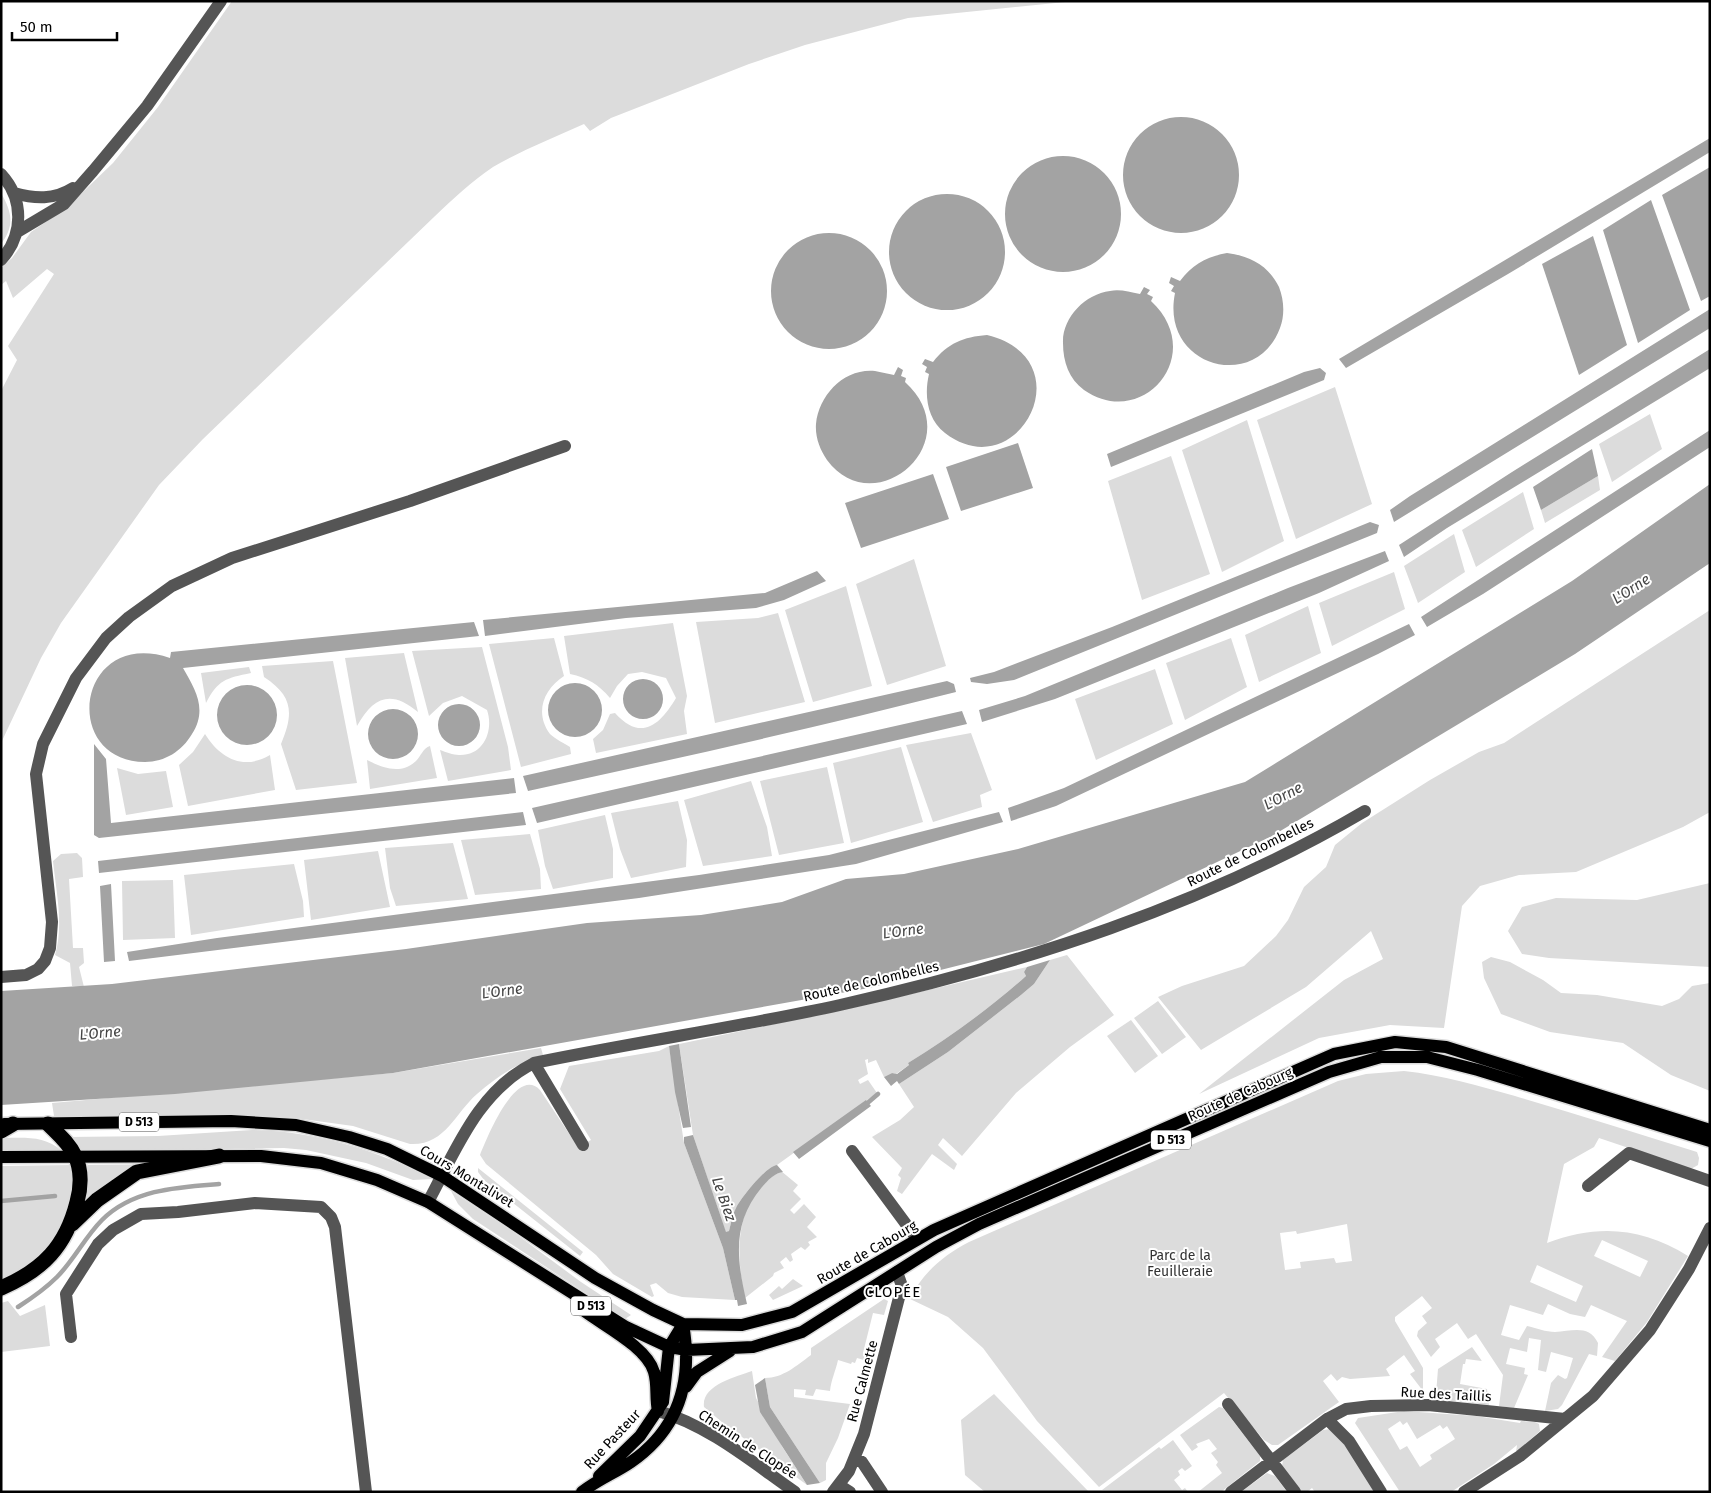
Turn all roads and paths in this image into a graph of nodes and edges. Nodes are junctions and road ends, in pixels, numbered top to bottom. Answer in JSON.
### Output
{"nodes":[{"id":1,"x":221,"y":1,"type":"edge"},
{"id":2,"x":1,"y":174,"type":"edge"},
{"id":3,"x":85,"y":179,"type":"junction"},
{"id":4,"x":14,"y":192,"type":"junction"},
{"id":5,"x":17,"y":232,"type":"junction"},
{"id":6,"x":1,"y":260,"type":"edge"},
{"id":7,"x":565,"y":446,"type":"dead end"},
{"id":8,"x":1365,"y":811,"type":"dead end"},
{"id":9,"x":1,"y":977,"type":"edge"},
{"id":10,"x":534,"y":1063,"type":"junction"},
{"id":11,"x":48,"y":1124,"type":"junction"},
{"id":12,"x":5,"y":1127,"type":"edge"},
{"id":13,"x":1710,"y":1130,"type":"edge"},
{"id":14,"x":1710,"y":1141,"type":"edge"},
{"id":15,"x":583,"y":1145,"type":"dead end"},
{"id":16,"x":852,"y":1151,"type":"dead end"},
{"id":17,"x":219,"y":1156,"type":"junction"},
{"id":18,"x":1,"y":1157,"type":"edge"},
{"id":19,"x":76,"y":1157,"type":"junction"},
{"id":20,"x":442,"y":1176,"type":"junction"},
{"id":21,"x":1710,"y":1181,"type":"edge"},
{"id":22,"x":1588,"y":1186,"type":"dead end"},
{"id":23,"x":428,"y":1202,"type":"junction"},
{"id":24,"x":71,"y":1225,"type":"junction"},
{"id":25,"x":1710,"y":1228,"type":"edge"},
{"id":26,"x":917,"y":1239,"type":"junction"},
{"id":27,"x":518,"y":1258,"type":"junction"},
{"id":28,"x":897,"y":1272,"type":"junction"},
{"id":29,"x":1,"y":1288,"type":"edge"},
{"id":30,"x":683,"y":1324,"type":"junction"},
{"id":31,"x":71,"y":1338,"type":"dead end"},
{"id":32,"x":669,"y":1347,"type":"junction"},
{"id":33,"x":687,"y":1350,"type":"junction"},
{"id":34,"x":732,"y":1350,"type":"junction"},
{"id":35,"x":682,"y":1395,"type":"junction"},
{"id":36,"x":1228,"y":1404,"type":"dead end"},
{"id":37,"x":658,"y":1411,"type":"junction"},
{"id":38,"x":673,"y":1415,"type":"junction"},
{"id":39,"x":1326,"y":1419,"type":"junction"},
{"id":40,"x":1565,"y":1419,"type":"junction"},
{"id":41,"x":855,"y":1458,"type":"junction"},
{"id":42,"x":1272,"y":1461,"type":"junction"},
{"id":43,"x":584,"y":1490,"type":"edge"},
{"id":44,"x":841,"y":1490,"type":"edge"},
{"id":45,"x":366,"y":1492,"type":"edge"},
{"id":46,"x":795,"y":1492,"type":"edge"},
{"id":47,"x":882,"y":1492,"type":"edge"},
{"id":48,"x":1231,"y":1492,"type":"edge"},
{"id":49,"x":1295,"y":1492,"type":"edge"},
{"id":50,"x":1382,"y":1492,"type":"edge"},
{"id":51,"x":1464,"y":1492,"type":"edge"}],
"edges":[{"from":1,"to":3,"type":"street"},
{"from":2,"to":4,"type":"street"},
{"from":3,"to":4,"type":"street"},
{"from":3,"to":5,"type":"street"},
{"from":4,"to":5,"type":"street"},
{"from":5,"to":6,"type":"street"},
{"from":7,"to":9,"type":"street"},
{"from":8,"to":10,"type":"street","name":"Route de Colombelles"},
{"from":10,"to":15,"type":"street"},
{"from":10,"to":20,"type":"street","name":"Route de Colombelles"},
{"from":11,"to":12,"type":"main road","name":"Cours Montalivet","number":"D 513"},
{"from":11,"to":19,"type":"highway"},
{"from":11,"to":20,"type":"main road","name":"Cours Montalivet","number":"D 513"},
{"from":13,"to":26,"type":"main road","name":"Route de Cabourg","number":"D 513"},
{"from":14,"to":28,"type":"main road","name":"Route de Cabourg","number":"D 513"},
{"from":16,"to":26,"type":"street"},
{"from":17,"to":19,"type":"main road","number":"D 513"},
{"from":17,"to":23,"type":"main road","number":"D 513"},
{"from":17,"to":24,"type":"highway"},
{"from":18,"to":19,"type":"main road","number":"D 513"},
{"from":19,"to":24,"type":"highway"},
{"from":20,"to":23,"type":"street","name":"Route de Colombelles"},
{"from":20,"to":30,"type":"main road","name":"Cours Montalivet","number":"D 513"},
{"from":21,"to":22,"type":"street"},
{"from":23,"to":27,"type":"main road","number":"D 513"},
{"from":24,"to":29,"type":"highway"},
{"from":25,"to":40,"type":"street"},
{"from":26,"to":30,"type":"main road","name":"Route de Cabourg","number":"D 513"},
{"from":27,"to":32,"type":"main road","number":"D 513"},
{"from":27,"to":37,"type":"main road"},
{"from":28,"to":34,"type":"main road","name":"Route de Cabourg","number":"D 513"},
{"from":28,"to":41,"type":"street","name":"Rue Calmette"},
{"from":30,"to":32,"type":"main road","name":"Rue Pasteur"},
{"from":30,"to":33,"type":"main road","name":"Rue Pasteur"},
{"from":31,"to":45,"type":"street"},
{"from":32,"to":33,"type":"main road","name":"Route de Cabourg","number":"D 513"},
{"from":32,"to":37,"type":"main road","name":"Rue Pasteur"},
{"from":33,"to":34,"type":"main road","name":"Route de Cabourg","number":"D 513"},
{"from":33,"to":35,"type":"main road","name":"Rue Pasteur"},
{"from":34,"to":35,"type":"main road"},
{"from":35,"to":38,"type":"main road","name":"Rue Pasteur"},
{"from":36,"to":42,"type":"street"},
{"from":37,"to":38,"type":"street","name":"Chemin de Clopée"},
{"from":37,"to":43,"type":"main road","name":"Rue Pasteur"},
{"from":38,"to":43,"type":"main road","name":"Rue Pasteur"},
{"from":38,"to":46,"type":"street","name":"Chemin de Clopée"},
{"from":39,"to":40,"type":"street","name":"Rue des Taillis"},
{"from":39,"to":42,"type":"street","name":"Rue des Taillis"},
{"from":39,"to":50,"type":"street"},
{"from":40,"to":51,"type":"street"},
{"from":41,"to":44,"type":"street","name":"Rue Calmette"},
{"from":41,"to":47,"type":"street"},
{"from":42,"to":48,"type":"street","name":"Rue des Taillis"},
{"from":42,"to":49,"type":"street"}]}
